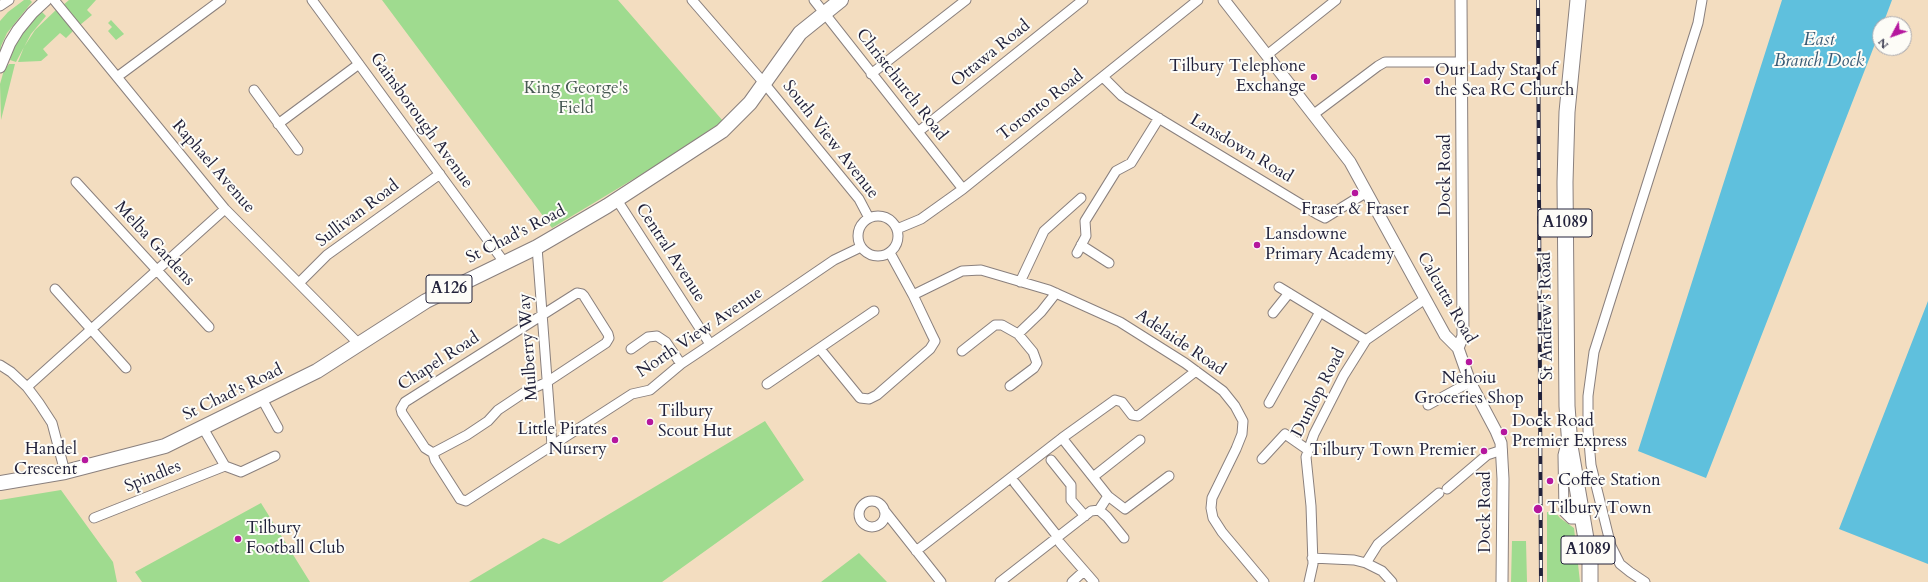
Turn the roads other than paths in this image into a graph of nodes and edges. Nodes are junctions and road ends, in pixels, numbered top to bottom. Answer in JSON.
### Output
{"nodes":[{"id":1,"x":9,"y":0,"type":"edge"},
{"id":2,"x":46,"y":0,"type":"edge"},
{"id":3,"x":54,"y":0,"type":"edge"},
{"id":4,"x":222,"y":0,"type":"edge"},
{"id":5,"x":312,"y":0,"type":"edge"},
{"id":6,"x":692,"y":0,"type":"edge"},
{"id":7,"x":814,"y":0,"type":"edge"},
{"id":8,"x":841,"y":0,"type":"edge"},
{"id":9,"x":966,"y":0,"type":"edge"},
{"id":10,"x":1084,"y":0,"type":"edge"},
{"id":11,"x":1198,"y":0,"type":"edge"},
{"id":12,"x":1224,"y":0,"type":"edge"},
{"id":13,"x":1336,"y":0,"type":"edge"},
{"id":14,"x":1461,"y":0,"type":"edge"},
{"id":15,"x":1578,"y":0,"type":"edge"},
{"id":16,"x":1702,"y":0,"type":"edge"},
{"id":17,"x":0,"y":6,"type":"edge"},
{"id":18,"x":824,"y":13,"type":"junction"},
{"id":19,"x":1267,"y":56,"type":"junction"},
{"id":20,"x":1462,"y":62,"type":"junction"},
{"id":21,"x":359,"y":64,"type":"junction"},
{"id":22,"x":0,"y":67,"type":"edge"},
{"id":23,"x":871,"y":74,"type":"junction"},
{"id":24,"x":117,"y":77,"type":"junction"},
{"id":25,"x":1103,"y":77,"type":"junction"},
{"id":26,"x":764,"y":83,"type":"junction"},
{"id":27,"x":254,"y":90,"type":"dead end"},
{"id":28,"x":1314,"y":114,"type":"junction"},
{"id":29,"x":1159,"y":118,"type":"junction"},
{"id":30,"x":278,"y":124,"type":"junction"},
{"id":31,"x":918,"y":132,"type":"junction"},
{"id":32,"x":298,"y":150,"type":"dead end"},
{"id":33,"x":440,"y":174,"type":"junction"},
{"id":34,"x":76,"y":182,"type":"dead end"},
{"id":35,"x":963,"y":189,"type":"junction"},
{"id":36,"x":1367,"y":192,"type":"junction"},
{"id":37,"x":1081,"y":198,"type":"dead end"},
{"id":38,"x":617,"y":200,"type":"junction"},
{"id":39,"x":225,"y":209,"type":"junction"},
{"id":40,"x":869,"y":218,"type":"junction"},
{"id":41,"x":897,"y":229,"type":"junction"},
{"id":42,"x":538,"y":247,"type":"junction"},
{"id":43,"x":861,"y":247,"type":"junction"},
{"id":44,"x":890,"y":253,"type":"junction"},
{"id":45,"x":504,"y":262,"type":"junction"},
{"id":46,"x":1109,"y":263,"type":"dead end"},
{"id":47,"x":157,"y":270,"type":"junction"},
{"id":48,"x":1020,"y":282,"type":"junction"},
{"id":49,"x":299,"y":283,"type":"junction"},
{"id":50,"x":1279,"y":287,"type":"dead end"},
{"id":51,"x":55,"y":289,"type":"dead end"},
{"id":52,"x":1056,"y":293,"type":"junction"},
{"id":53,"x":1289,"y":293,"type":"junction"},
{"id":54,"x":913,"y":295,"type":"junction"},
{"id":55,"x":1425,"y":299,"type":"junction"},
{"id":56,"x":874,"y":311,"type":"dead end"},
{"id":57,"x":1320,"y":312,"type":"junction"},
{"id":58,"x":1273,"y":313,"type":"dead end"},
{"id":59,"x":544,"y":314,"type":"junction"},
{"id":60,"x":209,"y":327,"type":"dead end"},
{"id":61,"x":91,"y":329,"type":"junction"},
{"id":62,"x":1018,"y":334,"type":"junction"},
{"id":63,"x":1366,"y":340,"type":"junction"},
{"id":64,"x":359,"y":344,"type":"junction"},
{"id":65,"x":710,"y":344,"type":"junction"},
{"id":66,"x":1458,"y":348,"type":"junction"},
{"id":67,"x":631,"y":349,"type":"dead end"},
{"id":68,"x":820,"y":349,"type":"junction"},
{"id":69,"x":962,"y":351,"type":"dead end"},
{"id":70,"x":681,"y":364,"type":"junction"},
{"id":71,"x":0,"y":365,"type":"edge"},
{"id":72,"x":126,"y":368,"type":"dead end"},
{"id":73,"x":1196,"y":371,"type":"junction"},
{"id":74,"x":547,"y":382,"type":"junction"},
{"id":75,"x":1470,"y":382,"type":"junction"},
{"id":76,"x":767,"y":384,"type":"dead end"},
{"id":77,"x":1010,"y":386,"type":"dead end"},
{"id":78,"x":27,"y":387,"type":"junction"},
{"id":79,"x":262,"y":399,"type":"junction"},
{"id":80,"x":1269,"y":402,"type":"dead end"},
{"id":81,"x":1428,"y":405,"type":"dead end"},
{"id":82,"x":203,"y":428,"type":"junction"},
{"id":83,"x":278,"y":428,"type":"dead end"},
{"id":84,"x":1062,"y":438,"type":"junction"},
{"id":85,"x":1140,"y":440,"type":"dead end"},
{"id":86,"x":552,"y":445,"type":"junction"},
{"id":87,"x":1501,"y":447,"type":"junction"},
{"id":88,"x":1308,"y":450,"type":"junction"},
{"id":89,"x":433,"y":453,"type":"junction"},
{"id":90,"x":275,"y":456,"type":"dead end"},
{"id":91,"x":1262,"y":459,"type":"dead end"},
{"id":92,"x":1051,"y":460,"type":"dead end"},
{"id":93,"x":225,"y":466,"type":"junction"},
{"id":94,"x":65,"y":472,"type":"junction"},
{"id":95,"x":1093,"y":476,"type":"junction"},
{"id":96,"x":1169,"y":476,"type":"dead end"},
{"id":97,"x":0,"y":482,"type":"edge"},
{"id":98,"x":1015,"y":483,"type":"dead end"},
{"id":99,"x":1108,"y":496,"type":"junction"},
{"id":100,"x":884,"y":510,"type":"dead end"},
{"id":101,"x":1098,"y":510,"type":"junction"},
{"id":102,"x":1084,"y":516,"type":"junction"},
{"id":103,"x":94,"y":518,"type":"dead end"},
{"id":104,"x":1124,"y":538,"type":"dead end"},
{"id":105,"x":1059,"y":540,"type":"junction"},
{"id":106,"x":916,"y":551,"type":"junction"},
{"id":107,"x":1312,"y":558,"type":"junction"},
{"id":108,"x":1366,"y":563,"type":"junction"},
{"id":109,"x":1084,"y":571,"type":"junction"},
{"id":110,"x":941,"y":582,"type":"edge"},
{"id":111,"x":1000,"y":582,"type":"edge"},
{"id":112,"x":1072,"y":582,"type":"edge"},
{"id":113,"x":1094,"y":582,"type":"edge"},
{"id":114,"x":1264,"y":582,"type":"edge"},
{"id":115,"x":1309,"y":582,"type":"edge"},
{"id":116,"x":1392,"y":582,"type":"edge"},
{"id":117,"x":1502,"y":582,"type":"edge"},
{"id":118,"x":1590,"y":582,"type":"edge"},
{"id":119,"x":1645,"y":582,"type":"edge"}],
"edges":[{"from":1,"to":17,"type":"street"},
{"from":2,"to":22,"type":"street"},
{"from":3,"to":24,"type":"street","name":"Raphael Avenue"},
{"from":4,"to":24,"type":"street"},
{"from":5,"to":21,"type":"street","name":"Gainsborough Avenue"},
{"from":6,"to":26,"type":"street","name":"South View Avenue"},
{"from":7,"to":18,"type":"street","name":"Christchurch Road"},
{"from":8,"to":18,"type":"main road","name":"St Chad's Road","number":"A126"},
{"from":9,"to":23,"type":"street"},
{"from":10,"to":31,"type":"street","name":"Ottawa Road"},
{"from":11,"to":25,"type":"street","name":"Toronto Road"},
{"from":12,"to":19,"type":"street","name":"Calcutta Road"},
{"from":13,"to":19,"type":"street"},
{"from":14,"to":20,"type":"street","name":"Dock Road"},
{"from":15,"to":118,"type":"highway","name":"St Andrew's Road","number":"A1089"},
{"from":16,"to":119,"type":"street"},
{"from":18,"to":23,"type":"street","name":"Christchurch Road"},
{"from":18,"to":26,"type":"main road","name":"St Chad's Road","number":"A126"},
{"from":19,"to":28,"type":"street","name":"Calcutta Road"},
{"from":20,"to":28,"type":"street"},
{"from":20,"to":66,"type":"street","name":"Dock Road"},
{"from":21,"to":30,"type":"street"},
{"from":21,"to":33,"type":"street","name":"Gainsborough Avenue"},
{"from":23,"to":31,"type":"street","name":"Christchurch Road"},
{"from":24,"to":39,"type":"street","name":"Raphael Avenue"},
{"from":25,"to":29,"type":"street","name":"Lansdown Road"},
{"from":25,"to":35,"type":"street","name":"Toronto Road"},
{"from":26,"to":38,"type":"main road","name":"St Chad's Road","number":"A126"},
{"from":26,"to":40,"type":"street","name":"South View Avenue"},
{"from":27,"to":30,"type":"street"},
{"from":28,"to":36,"type":"street","name":"Calcutta Road"},
{"from":29,"to":36,"type":"street","name":"Lansdown Road"},
{"from":29,"to":46,"type":"street"},
{"from":30,"to":32,"type":"street"},
{"from":31,"to":35,"type":"street","name":"Christchurch Road"},
{"from":33,"to":45,"type":"street","name":"Gainsborough Avenue"},
{"from":33,"to":49,"type":"street","name":"Sullivan Road"},
{"from":34,"to":47,"type":"street","name":"Melba Gardens"},
{"from":35,"to":41,"type":"street","name":"Toronto Road"},
{"from":36,"to":55,"type":"street","name":"Calcutta Road"},
{"from":37,"to":48,"type":"street"},
{"from":38,"to":42,"type":"main road","name":"St Chad's Road","number":"A126"},
{"from":38,"to":65,"type":"street","name":"Central Avenue"},
{"from":39,"to":47,"type":"street"},
{"from":39,"to":49,"type":"street","name":"Raphael Avenue"},
{"from":40,"to":41,"type":"street"},
{"from":40,"to":43,"type":"street"},
{"from":41,"to":44,"type":"street"},
{"from":42,"to":45,"type":"main road","name":"St Chad's Road","number":"A126"},
{"from":42,"to":59,"type":"street","name":"Mulberry Way"},
{"from":43,"to":44,"type":"street"},
{"from":43,"to":65,"type":"street","name":"North View Avenue"},
{"from":44,"to":54,"type":"street"},
{"from":45,"to":64,"type":"main road","name":"St Chad's Road","number":"A126"},
{"from":47,"to":60,"type":"street","name":"Melba Gardens"},
{"from":47,"to":61,"type":"street"},
{"from":48,"to":52,"type":"street","name":"Adelaide Road"},
{"from":48,"to":54,"type":"street","name":"Adelaide Road"},
{"from":49,"to":64,"type":"street","name":"Raphael Avenue"},
{"from":50,"to":53,"type":"street"},
{"from":51,"to":61,"type":"street"},
{"from":52,"to":62,"type":"street"},
{"from":52,"to":73,"type":"street","name":"Adelaide Road"},
{"from":53,"to":57,"type":"street"},
{"from":53,"to":58,"type":"street"},
{"from":54,"to":68,"type":"street"},
{"from":55,"to":63,"type":"street","name":"Dunlop Road"},
{"from":55,"to":66,"type":"street","name":"Calcutta Road"},
{"from":56,"to":68,"type":"street"},
{"from":57,"to":63,"type":"street"},
{"from":57,"to":80,"type":"street"},
{"from":59,"to":74,"type":"street","name":"Mulberry Way"},
{"from":59,"to":74,"type":"street"},
{"from":59,"to":89,"type":"street","name":"Chapel Road"},
{"from":61,"to":72,"type":"street"},
{"from":61,"to":78,"type":"street"},
{"from":62,"to":69,"type":"street"},
{"from":62,"to":77,"type":"street"},
{"from":63,"to":88,"type":"street","name":"Dunlop Road"},
{"from":64,"to":79,"type":"main road","name":"St Chad's Road","number":"A126"},
{"from":65,"to":70,"type":"street","name":"North View Avenue"},
{"from":66,"to":75,"type":"street","name":"Calcutta Road"},
{"from":67,"to":70,"type":"street"},
{"from":68,"to":76,"type":"street"},
{"from":70,"to":86,"type":"street","name":"North View Avenue"},
{"from":71,"to":78,"type":"street"},
{"from":73,"to":84,"type":"street"},
{"from":73,"to":114,"type":"street","name":"Adelaide Road"},
{"from":74,"to":86,"type":"street","name":"Mulberry Way"},
{"from":74,"to":89,"type":"street"},
{"from":75,"to":81,"type":"street"},
{"from":75,"to":87,"type":"street","name":"Calcutta Road"},
{"from":78,"to":94,"type":"street"},
{"from":79,"to":82,"type":"main road","name":"St Chad's Road","number":"A126"},
{"from":79,"to":83,"type":"street"},
{"from":82,"to":93,"type":"street"},
{"from":82,"to":94,"type":"main road","name":"St Chad's Road","number":"A126"},
{"from":84,"to":95,"type":"street"},
{"from":84,"to":106,"type":"street"},
{"from":85,"to":95,"type":"street"},
{"from":86,"to":89,"type":"street","name":"North View Avenue"},
{"from":87,"to":108,"type":"street"},
{"from":87,"to":117,"type":"street","name":"Dock Road"},
{"from":88,"to":91,"type":"street"},
{"from":88,"to":107,"type":"street","name":"Dunlop Road"},
{"from":90,"to":93,"type":"street"},
{"from":92,"to":102,"type":"street"},
{"from":93,"to":103,"type":"street","name":"Spindles"},
{"from":94,"to":97,"type":"main road","name":"St Chad's Road","number":"A126"},
{"from":95,"to":99,"type":"street"},
{"from":96,"to":99,"type":"street"},
{"from":98,"to":105,"type":"street"},
{"from":99,"to":101,"type":"street"},
{"from":100,"to":106,"type":"street"},
{"from":101,"to":102,"type":"street"},
{"from":101,"to":104,"type":"street"},
{"from":102,"to":105,"type":"street"},
{"from":105,"to":109,"type":"street"},
{"from":105,"to":111,"type":"street"},
{"from":106,"to":110,"type":"street"},
{"from":107,"to":108,"type":"street"},
{"from":107,"to":115,"type":"street","name":"Dunlop Road"},
{"from":108,"to":116,"type":"street"},
{"from":109,"to":112,"type":"street"},
{"from":109,"to":113,"type":"street"}]}
